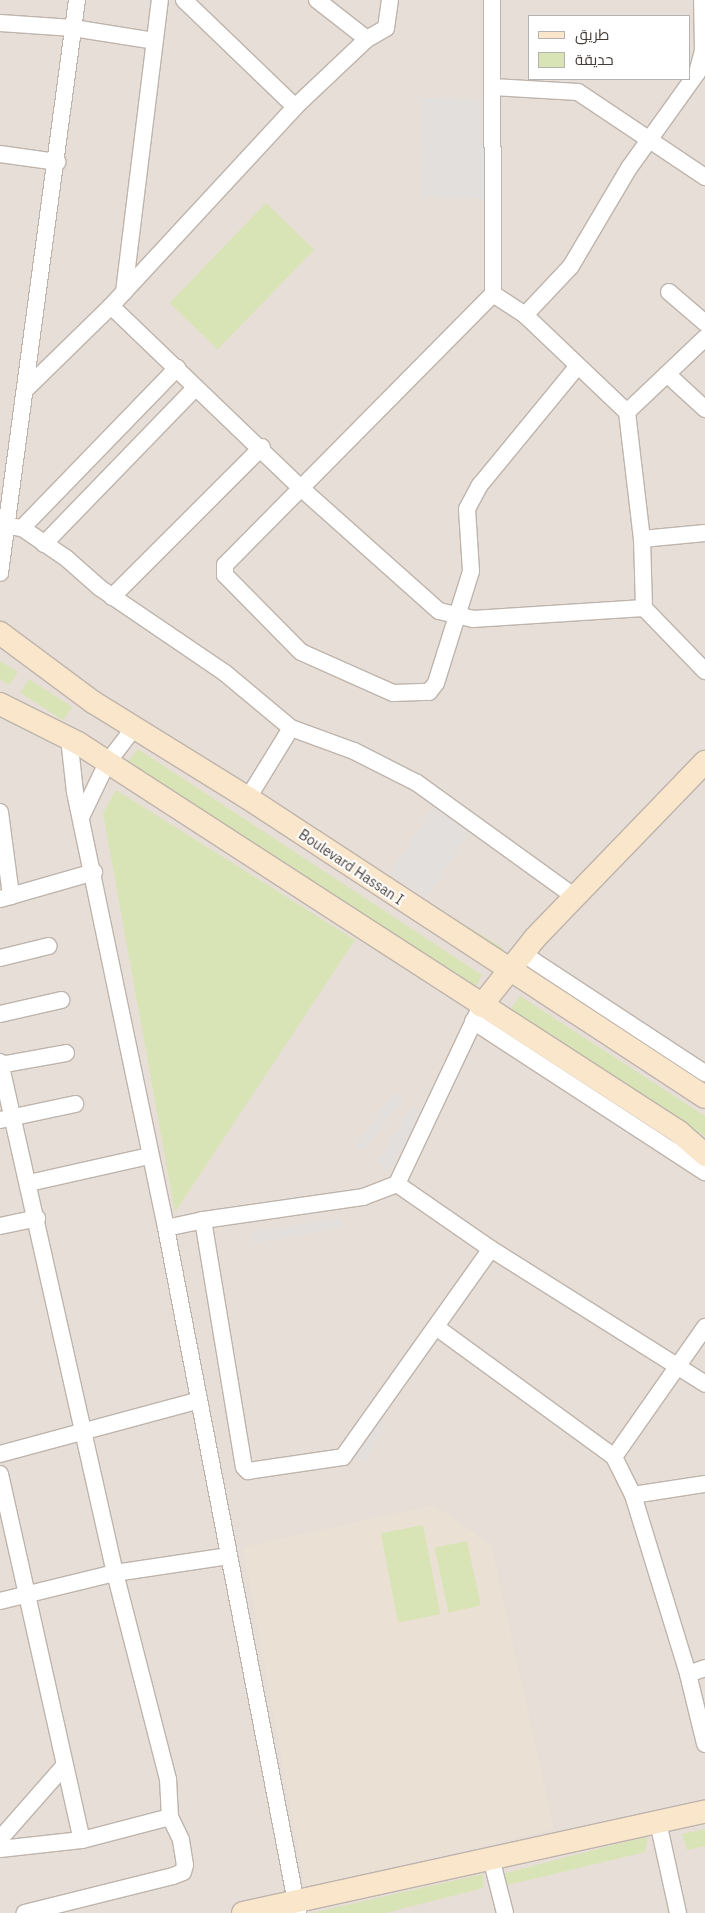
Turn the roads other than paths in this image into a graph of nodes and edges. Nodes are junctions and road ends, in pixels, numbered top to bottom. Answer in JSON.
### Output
{"nodes":[{"id":1,"x":77,"y":0,"type":"edge"},
{"id":2,"x":185,"y":0,"type":"edge"},
{"id":3,"x":318,"y":0,"type":"edge"},
{"id":4,"x":390,"y":0,"type":"edge"},
{"id":5,"x":492,"y":0,"type":"edge"},
{"id":6,"x":702,"y":0,"type":"edge"},
{"id":7,"x":159,"y":7,"type":"edge"},
{"id":8,"x":0,"y":23,"type":"edge"},
{"id":9,"x":73,"y":28,"type":"junction"},
{"id":10,"x":367,"y":39,"type":"junction"},
{"id":11,"x":154,"y":41,"type":"junction"},
{"id":12,"x":701,"y":75,"type":"edge"},
{"id":13,"x":493,"y":87,"type":"junction"},
{"id":14,"x":295,"y":107,"type":"junction"},
{"id":15,"x":649,"y":140,"type":"junction"},
{"id":16,"x":0,"y":154,"type":"edge"},
{"id":17,"x":57,"y":162,"type":"junction"},
{"id":18,"x":705,"y":177,"type":"edge"},
{"id":19,"x":124,"y":292,"type":"junction"},
{"id":20,"x":669,"y":292,"type":"dead end"},
{"id":21,"x":493,"y":294,"type":"junction"},
{"id":22,"x":111,"y":306,"type":"junction"},
{"id":23,"x":525,"y":315,"type":"junction"},
{"id":24,"x":705,"y":323,"type":"edge"},
{"id":25,"x":705,"y":338,"type":"edge"},
{"id":26,"x":576,"y":367,"type":"junction"},
{"id":27,"x":177,"y":368,"type":"junction"},
{"id":28,"x":667,"y":374,"type":"junction"},
{"id":29,"x":195,"y":388,"type":"junction"},
{"id":30,"x":26,"y":389,"type":"junction"},
{"id":31,"x":705,"y":409,"type":"edge"},
{"id":32,"x":627,"y":412,"type":"junction"},
{"id":33,"x":262,"y":447,"type":"junction"},
{"id":34,"x":302,"y":489,"type":"junction"},
{"id":35,"x":15,"y":527,"type":"junction"},
{"id":36,"x":705,"y":533,"type":"edge"},
{"id":37,"x":642,"y":539,"type":"junction"},
{"id":38,"x":44,"y":544,"type":"junction"},
{"id":39,"x":0,"y":574,"type":"edge"},
{"id":40,"x":112,"y":597,"type":"junction"},
{"id":41,"x":644,"y":608,"type":"junction"},
{"id":42,"x":454,"y":617,"type":"junction"},
{"id":43,"x":0,"y":633,"type":"edge"},
{"id":44,"x":705,"y":671,"type":"edge"},
{"id":45,"x":0,"y":704,"type":"edge"},
{"id":46,"x":134,"y":728,"type":"junction"},
{"id":47,"x":291,"y":728,"type":"junction"},
{"id":48,"x":69,"y":738,"type":"junction"},
{"id":49,"x":705,"y":762,"type":"edge"},
{"id":50,"x":107,"y":763,"type":"junction"},
{"id":51,"x":248,"y":798,"type":"junction"},
{"id":52,"x":0,"y":812,"type":"edge"},
{"id":53,"x":82,"y":815,"type":"junction"},
{"id":54,"x":94,"y":872,"type":"junction"},
{"id":55,"x":6,"y":897,"type":"edge"},
{"id":56,"x":575,"y":897,"type":"junction"},
{"id":57,"x":49,"y":946,"type":"dead end"},
{"id":58,"x":0,"y":958,"type":"edge"},
{"id":59,"x":515,"y":962,"type":"junction"},
{"id":60,"x":61,"y":1000,"type":"dead end"},
{"id":61,"x":0,"y":1014,"type":"edge"},
{"id":62,"x":477,"y":1014,"type":"junction"},
{"id":63,"x":66,"y":1053,"type":"dead end"},
{"id":64,"x":0,"y":1064,"type":"edge"},
{"id":65,"x":705,"y":1073,"type":"edge"},
{"id":66,"x":705,"y":1097,"type":"edge"},
{"id":67,"x":75,"y":1104,"type":"dead end"},
{"id":68,"x":7,"y":1118,"type":"edge"},
{"id":69,"x":705,"y":1155,"type":"edge"},
{"id":70,"x":149,"y":1156,"type":"junction"},
{"id":71,"x":705,"y":1172,"type":"edge"},
{"id":72,"x":29,"y":1183,"type":"junction"},
{"id":73,"x":397,"y":1184,"type":"junction"},
{"id":74,"x":37,"y":1218,"type":"junction"},
{"id":75,"x":204,"y":1220,"type":"junction"},
{"id":76,"x":0,"y":1226,"type":"edge"},
{"id":77,"x":166,"y":1228,"type":"junction"},
{"id":78,"x":491,"y":1249,"type":"junction"},
{"id":79,"x":436,"y":1327,"type":"junction"},
{"id":80,"x":705,"y":1327,"type":"edge"},
{"id":81,"x":678,"y":1366,"type":"junction"},
{"id":82,"x":705,"y":1384,"type":"edge"},
{"id":83,"x":196,"y":1401,"type":"junction"},
{"id":84,"x":86,"y":1430,"type":"junction"},
{"id":85,"x":0,"y":1454,"type":"edge"},
{"id":86,"x":614,"y":1457,"type":"junction"},
{"id":87,"x":0,"y":1474,"type":"edge"},
{"id":88,"x":705,"y":1484,"type":"edge"},
{"id":89,"x":633,"y":1495,"type":"junction"},
{"id":90,"x":229,"y":1556,"type":"junction"},
{"id":91,"x":115,"y":1573,"type":"junction"},
{"id":92,"x":24,"y":1596,"type":"junction"},
{"id":93,"x":0,"y":1601,"type":"edge"},
{"id":94,"x":705,"y":1668,"type":"edge"},
{"id":95,"x":688,"y":1674,"type":"junction"},
{"id":96,"x":705,"y":1744,"type":"edge"},
{"id":97,"x":65,"y":1765,"type":"junction"},
{"id":98,"x":705,"y":1812,"type":"edge"},
{"id":99,"x":170,"y":1817,"type":"junction"},
{"id":100,"x":658,"y":1822,"type":"junction"},
{"id":101,"x":0,"y":1839,"type":"edge"},
{"id":102,"x":82,"y":1840,"type":"junction"},
{"id":103,"x":0,"y":1849,"type":"edge"},
{"id":104,"x":491,"y":1858,"type":"junction"},
{"id":105,"x":296,"y":1907,"type":"edge"},
{"id":106,"x":25,"y":1913,"type":"edge"},
{"id":107,"x":243,"y":1913,"type":"edge"},
{"id":108,"x":505,"y":1913,"type":"edge"},
{"id":109,"x":678,"y":1913,"type":"edge"}],
"edges":[{"from":1,"to":9,"type":"street"},
{"from":2,"to":7,"type":"street"},
{"from":2,"to":14,"type":"street"},
{"from":3,"to":10,"type":"street"},
{"from":4,"to":10,"type":"street"},
{"from":5,"to":13,"type":"street"},
{"from":6,"to":12,"type":"street"},
{"from":7,"to":11,"type":"street"},
{"from":8,"to":9,"type":"street"},
{"from":9,"to":11,"type":"street"},
{"from":9,"to":17,"type":"street"},
{"from":10,"to":14,"type":"street"},
{"from":11,"to":19,"type":"street"},
{"from":12,"to":15,"type":"street"},
{"from":13,"to":15,"type":"street"},
{"from":13,"to":21,"type":"street"},
{"from":14,"to":19,"type":"street"},
{"from":15,"to":18,"type":"street"},
{"from":15,"to":23,"type":"street"},
{"from":16,"to":17,"type":"street"},
{"from":17,"to":30,"type":"street"},
{"from":19,"to":22,"type":"street"},
{"from":20,"to":24,"type":"street"},
{"from":21,"to":23,"type":"street"},
{"from":21,"to":34,"type":"street"},
{"from":22,"to":27,"type":"street"},
{"from":22,"to":30,"type":"street"},
{"from":23,"to":26,"type":"street"},
{"from":25,"to":28,"type":"street"},
{"from":26,"to":32,"type":"street"},
{"from":26,"to":42,"type":"street"},
{"from":27,"to":29,"type":"street"},
{"from":27,"to":35,"type":"street"},
{"from":28,"to":31,"type":"street"},
{"from":28,"to":32,"type":"street"},
{"from":29,"to":33,"type":"street"},
{"from":29,"to":38,"type":"street"},
{"from":30,"to":35,"type":"street"},
{"from":32,"to":37,"type":"street"},
{"from":33,"to":34,"type":"street"},
{"from":33,"to":40,"type":"street"},
{"from":34,"to":42,"type":"street"},
{"from":34,"to":42,"type":"street"},
{"from":35,"to":38,"type":"street"},
{"from":35,"to":39,"type":"street"},
{"from":36,"to":37,"type":"street"},
{"from":37,"to":41,"type":"street"},
{"from":38,"to":40,"type":"street"},
{"from":40,"to":47,"type":"street"},
{"from":41,"to":42,"type":"street"},
{"from":41,"to":44,"type":"street"},
{"from":43,"to":46,"type":"main road","name":"Boulevard Hassan I"},
{"from":45,"to":48,"type":"main road"},
{"from":46,"to":50,"type":"street"},
{"from":46,"to":51,"type":"main road","name":"Boulevard Hassan I"},
{"from":47,"to":51,"type":"street"},
{"from":47,"to":56,"type":"street"},
{"from":48,"to":50,"type":"main road"},
{"from":48,"to":53,"type":"street"},
{"from":49,"to":56,"type":"main road"},
{"from":50,"to":53,"type":"street"},
{"from":50,"to":62,"type":"main road"},
{"from":51,"to":59,"type":"main road","name":"Boulevard Hassan I"},
{"from":52,"to":55,"type":"street"},
{"from":53,"to":54,"type":"street"},
{"from":54,"to":55,"type":"street"},
{"from":54,"to":70,"type":"street"},
{"from":56,"to":59,"type":"main road"},
{"from":57,"to":58,"type":"street"},
{"from":59,"to":62,"type":"main road"},
{"from":59,"to":65,"type":"street"},
{"from":59,"to":66,"type":"main road","name":"Boulevard Hassan I"},
{"from":60,"to":61,"type":"street"},
{"from":62,"to":69,"type":"main road"},
{"from":62,"to":71,"type":"street"},
{"from":62,"to":73,"type":"street"},
{"from":63,"to":64,"type":"street"},
{"from":64,"to":68,"type":"street"},
{"from":67,"to":68,"type":"street"},
{"from":68,"to":72,"type":"street"},
{"from":70,"to":72,"type":"street"},
{"from":70,"to":77,"type":"street"},
{"from":72,"to":74,"type":"street"},
{"from":73,"to":75,"type":"street"},
{"from":73,"to":78,"type":"street"},
{"from":74,"to":76,"type":"street"},
{"from":74,"to":84,"type":"street"},
{"from":75,"to":77,"type":"street"},
{"from":75,"to":79,"type":"street"},
{"from":77,"to":83,"type":"street"},
{"from":78,"to":79,"type":"street"},
{"from":78,"to":81,"type":"street"},
{"from":79,"to":86,"type":"street"},
{"from":80,"to":81,"type":"street"},
{"from":81,"to":82,"type":"street"},
{"from":81,"to":86,"type":"street"},
{"from":83,"to":84,"type":"street"},
{"from":83,"to":90,"type":"street"},
{"from":84,"to":85,"type":"street"},
{"from":84,"to":91,"type":"street"},
{"from":86,"to":89,"type":"street"},
{"from":87,"to":92,"type":"street"},
{"from":88,"to":89,"type":"street"},
{"from":89,"to":95,"type":"street"},
{"from":90,"to":91,"type":"street"},
{"from":90,"to":105,"type":"street"},
{"from":91,"to":92,"type":"street"},
{"from":91,"to":99,"type":"street"},
{"from":92,"to":93,"type":"street"},
{"from":92,"to":97,"type":"street"},
{"from":94,"to":95,"type":"street"},
{"from":95,"to":96,"type":"street"},
{"from":97,"to":101,"type":"street"},
{"from":97,"to":102,"type":"street"},
{"from":98,"to":100,"type":"main road"},
{"from":99,"to":102,"type":"street"},
{"from":99,"to":106,"type":"street"},
{"from":100,"to":104,"type":"main road"},
{"from":100,"to":109,"type":"street"},
{"from":102,"to":103,"type":"street"},
{"from":104,"to":105,"type":"main road"},
{"from":104,"to":108,"type":"street"},
{"from":105,"to":107,"type":"main road"}]}
